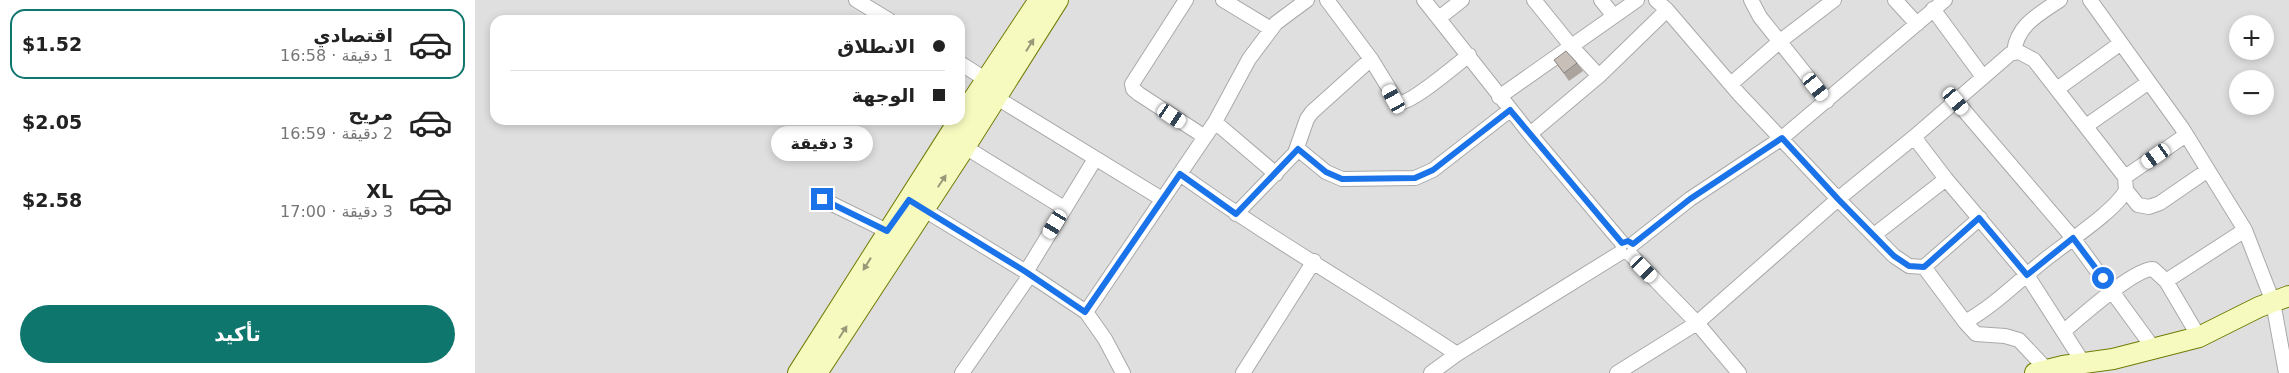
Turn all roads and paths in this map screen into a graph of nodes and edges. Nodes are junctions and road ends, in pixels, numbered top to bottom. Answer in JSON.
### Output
{"nodes":[{"id":1,"x":856,"y":0,"type":"edge"},
{"id":2,"x":1039,"y":0,"type":"edge"},
{"id":3,"x":1058,"y":0,"type":"edge"},
{"id":4,"x":1186,"y":0,"type":"edge"},
{"id":5,"x":1223,"y":0,"type":"edge"},
{"id":6,"x":1307,"y":0,"type":"edge"},
{"id":7,"x":1327,"y":0,"type":"edge"},
{"id":8,"x":1424,"y":0,"type":"edge"},
{"id":9,"x":1462,"y":0,"type":"edge"},
{"id":10,"x":1534,"y":0,"type":"edge"},
{"id":11,"x":1601,"y":0,"type":"edge"},
{"id":12,"x":1637,"y":0,"type":"edge"},
{"id":13,"x":1656,"y":0,"type":"edge"},
{"id":14,"x":1751,"y":0,"type":"edge"},
{"id":15,"x":1834,"y":0,"type":"edge"},
{"id":16,"x":1895,"y":0,"type":"edge"},
{"id":17,"x":1945,"y":0,"type":"edge"},
{"id":18,"x":2060,"y":0,"type":"edge"},
{"id":19,"x":2090,"y":0,"type":"edge"},
{"id":20,"x":1933,"y":9,"type":"junction"},
{"id":21,"x":1667,"y":10,"type":"junction"},
{"id":22,"x":881,"y":15,"type":"edge"},
{"id":23,"x":1613,"y":15,"type":"junction"},
{"id":24,"x":1439,"y":18,"type":"junction"},
{"id":25,"x":1917,"y":24,"type":"junction"},
{"id":26,"x":1271,"y":30,"type":"junction"},
{"id":27,"x":1779,"y":42,"type":"junction"},
{"id":28,"x":2121,"y":43,"type":"junction"},
{"id":29,"x":1572,"y":47,"type":"junction"},
{"id":30,"x":2014,"y":52,"type":"junction"},
{"id":31,"x":1469,"y":55,"type":"junction"},
{"id":32,"x":1371,"y":59,"type":"junction"},
{"id":33,"x":965,"y":66,"type":"edge"},
{"id":34,"x":1599,"y":76,"type":"junction"},
{"id":35,"x":1983,"y":77,"type":"junction"},
{"id":36,"x":985,"y":79,"type":"junction"},
{"id":37,"x":2149,"y":82,"type":"junction"},
{"id":38,"x":1731,"y":84,"type":"junction"},
{"id":39,"x":2057,"y":89,"type":"junction"},
{"id":40,"x":1499,"y":97,"type":"junction"},
{"id":41,"x":997,"y":98,"type":"junction"},
{"id":42,"x":1827,"y":101,"type":"junction"},
{"id":43,"x":1956,"y":101,"type":"junction"},
{"id":44,"x":1510,"y":110,"type":"junction"},
{"id":45,"x":965,"y":112,"type":"edge"},
{"id":46,"x":1215,"y":122,"type":"junction"},
{"id":47,"x":957,"y":125,"type":"edge"},
{"id":48,"x":2086,"y":126,"type":"junction"},
{"id":49,"x":1530,"y":134,"type":"junction"},
{"id":50,"x":2186,"y":135,"type":"junction"},
{"id":51,"x":1205,"y":137,"type":"junction"},
{"id":52,"x":1914,"y":137,"type":"junction"},
{"id":53,"x":1782,"y":138,"type":"junction"},
{"id":54,"x":965,"y":148,"type":"junction"},
{"id":55,"x":1298,"y":149,"type":"junction"},
{"id":56,"x":1095,"y":159,"type":"junction"},
{"id":57,"x":2208,"y":170,"type":"junction"},
{"id":58,"x":1180,"y":174,"type":"junction"},
{"id":59,"x":1276,"y":174,"type":"junction"},
{"id":60,"x":1946,"y":179,"type":"junction"},
{"id":61,"x":2126,"y":184,"type":"junction"},
{"id":62,"x":822,"y":199,"type":"dead end"},
{"id":63,"x":1162,"y":199,"type":"junction"},
{"id":64,"x":1838,"y":199,"type":"junction"},
{"id":65,"x":916,"y":204,"type":"junction"},
{"id":66,"x":1065,"y":208,"type":"junction"},
{"id":67,"x":1236,"y":214,"type":"junction"},
{"id":68,"x":1979,"y":218,"type":"junction"},
{"id":69,"x":2245,"y":230,"type":"junction"},
{"id":70,"x":887,"y":231,"type":"junction"},
{"id":71,"x":1874,"y":235,"type":"junction"},
{"id":72,"x":2073,"y":238,"type":"junction"},
{"id":73,"x":1627,"y":249,"type":"junction"},
{"id":74,"x":1314,"y":261,"type":"junction"},
{"id":75,"x":1924,"y":267,"type":"junction"},
{"id":76,"x":1028,"y":273,"type":"junction"},
{"id":77,"x":2027,"y":275,"type":"junction"},
{"id":78,"x":2166,"y":281,"type":"junction"},
{"id":79,"x":2112,"y":291,"type":"junction"},
{"id":80,"x":2281,"y":299,"type":"edge"},
{"id":81,"x":1085,"y":312,"type":"junction"},
{"id":82,"x":1965,"y":322,"type":"junction"},
{"id":83,"x":1697,"y":323,"type":"junction"},
{"id":84,"x":2065,"y":331,"type":"junction"},
{"id":85,"x":2199,"y":337,"type":"junction"},
{"id":86,"x":2154,"y":349,"type":"junction"},
{"id":87,"x":1457,"y":354,"type":"junction"},
{"id":88,"x":2084,"y":364,"type":"junction"},
{"id":89,"x":2044,"y":372,"type":"edge"},
{"id":90,"x":798,"y":373,"type":"edge"},
{"id":91,"x":817,"y":373,"type":"edge"},
{"id":92,"x":962,"y":373,"type":"edge"},
{"id":93,"x":1123,"y":373,"type":"edge"},
{"id":94,"x":1243,"y":373,"type":"edge"},
{"id":95,"x":1431,"y":373,"type":"edge"},
{"id":96,"x":1617,"y":373,"type":"edge"},
{"id":97,"x":1739,"y":373,"type":"edge"},
{"id":98,"x":2286,"y":373,"type":"edge"}],
"edges":[{"from":1,"to":22,"type":"street"},
{"from":2,"to":36,"type":"main road"},
{"from":41,"to":3,"type":"main road","one_way":true},
{"from":4,"to":51,"type":"street"},
{"from":5,"to":26,"type":"street"},
{"from":6,"to":26,"type":"street"},
{"from":7,"to":32,"type":"street"},
{"from":8,"to":24,"type":"street"},
{"from":9,"to":24,"type":"street"},
{"from":10,"to":29,"type":"street"},
{"from":11,"to":23,"type":"street"},
{"from":12,"to":23,"type":"street"},
{"from":13,"to":21,"type":"street"},
{"from":14,"to":27,"type":"street"},
{"from":15,"to":27,"type":"street"},
{"from":16,"to":25,"type":"street"},
{"from":17,"to":20,"type":"street"},
{"from":18,"to":30,"type":"street"},
{"from":19,"to":28,"type":"street"},
{"from":20,"to":25,"type":"street"},
{"from":20,"to":35,"type":"street"},
{"from":21,"to":34,"type":"street"},
{"from":21,"to":38,"type":"street"},
{"from":23,"to":29,"type":"street"},
{"from":24,"to":31,"type":"street"},
{"from":25,"to":42,"type":"street"},
{"from":26,"to":46,"type":"street"},
{"from":27,"to":38,"type":"street"},
{"from":27,"to":42,"type":"street"},
{"from":28,"to":37,"type":"street"},
{"from":28,"to":39,"type":"street"},
{"from":29,"to":34,"type":"street"},
{"from":29,"to":40,"type":"street"},
{"from":30,"to":35,"type":"street"},
{"from":30,"to":39,"type":"street"},
{"from":31,"to":32,"type":"street"},
{"from":31,"to":40,"type":"street"},
{"from":32,"to":55,"type":"street"},
{"from":33,"to":36,"type":"street"},
{"from":34,"to":49,"type":"street"},
{"from":35,"to":43,"type":"street"},
{"from":36,"to":45,"type":"main road"},
{"from":37,"to":48,"type":"street"},
{"from":37,"to":50,"type":"street"},
{"from":38,"to":53,"type":"street"},
{"from":39,"to":48,"type":"street"},
{"from":40,"to":44,"type":"street"},
{"from":41,"to":54,"type":"main road"},
{"from":41,"to":56,"type":"street"},
{"from":42,"to":53,"type":"street"},
{"from":43,"to":52,"type":"street"},
{"from":43,"to":72,"type":"street"},
{"from":44,"to":49,"type":"street"},
{"from":44,"to":55,"type":"street"},
{"from":46,"to":51,"type":"street"},
{"from":46,"to":59,"type":"street"},
{"from":47,"to":65,"type":"main road"},
{"from":48,"to":61,"type":"street"},
{"from":49,"to":73,"type":"street"},
{"from":50,"to":57,"type":"street"},
{"from":50,"to":61,"type":"street"},
{"from":51,"to":58,"type":"street"},
{"from":52,"to":60,"type":"street"},
{"from":52,"to":64,"type":"street"},
{"from":53,"to":64,"type":"street"},
{"from":53,"to":73,"type":"street"},
{"from":65,"to":54,"type":"main road","one_way":true},
{"from":54,"to":66,"type":"street"},
{"from":55,"to":59,"type":"street"},
{"from":56,"to":63,"type":"street"},
{"from":56,"to":66,"type":"street"},
{"from":57,"to":61,"type":"street"},
{"from":57,"to":69,"type":"street"},
{"from":58,"to":63,"type":"street"},
{"from":58,"to":67,"type":"street"},
{"from":59,"to":67,"type":"street"},
{"from":60,"to":68,"type":"street"},
{"from":60,"to":71,"type":"street"},
{"from":61,"to":72,"type":"street"},
{"from":62,"to":70,"type":"street"},
{"from":63,"to":81,"type":"street"},
{"from":64,"to":71,"type":"street"},
{"from":64,"to":83,"type":"street"},
{"from":65,"to":70,"type":"main road"},
{"from":65,"to":76,"type":"street"},
{"from":91,"to":65,"type":"main road","one_way":true},
{"from":66,"to":76,"type":"street"},
{"from":67,"to":74,"type":"street"},
{"from":68,"to":75,"type":"street"},
{"from":68,"to":77,"type":"street"},
{"from":69,"to":78,"type":"street"},
{"from":69,"to":80,"type":"street"},
{"from":70,"to":90,"type":"main road","one_way":true},
{"from":71,"to":75,"type":"street"},
{"from":72,"to":77,"type":"street"},
{"from":72,"to":79,"type":"street"},
{"from":73,"to":83,"type":"street"},
{"from":73,"to":87,"type":"street"},
{"from":74,"to":87,"type":"street"},
{"from":74,"to":94,"type":"street"},
{"from":75,"to":82,"type":"street"},
{"from":76,"to":81,"type":"street"},
{"from":76,"to":92,"type":"street"},
{"from":77,"to":82,"type":"street"},
{"from":77,"to":84,"type":"street"},
{"from":78,"to":79,"type":"street"},
{"from":78,"to":85,"type":"street"},
{"from":79,"to":84,"type":"street"},
{"from":79,"to":86,"type":"street"},
{"from":80,"to":85,"type":"main road"},
{"from":80,"to":98,"type":"street"},
{"from":81,"to":93,"type":"street"},
{"from":82,"to":89,"type":"street"},
{"from":83,"to":96,"type":"street"},
{"from":83,"to":97,"type":"street"},
{"from":84,"to":88,"type":"street"},
{"from":85,"to":86,"type":"main road"},
{"from":86,"to":88,"type":"main road"},
{"from":87,"to":95,"type":"street"},
{"from":88,"to":89,"type":"main road"}]}
